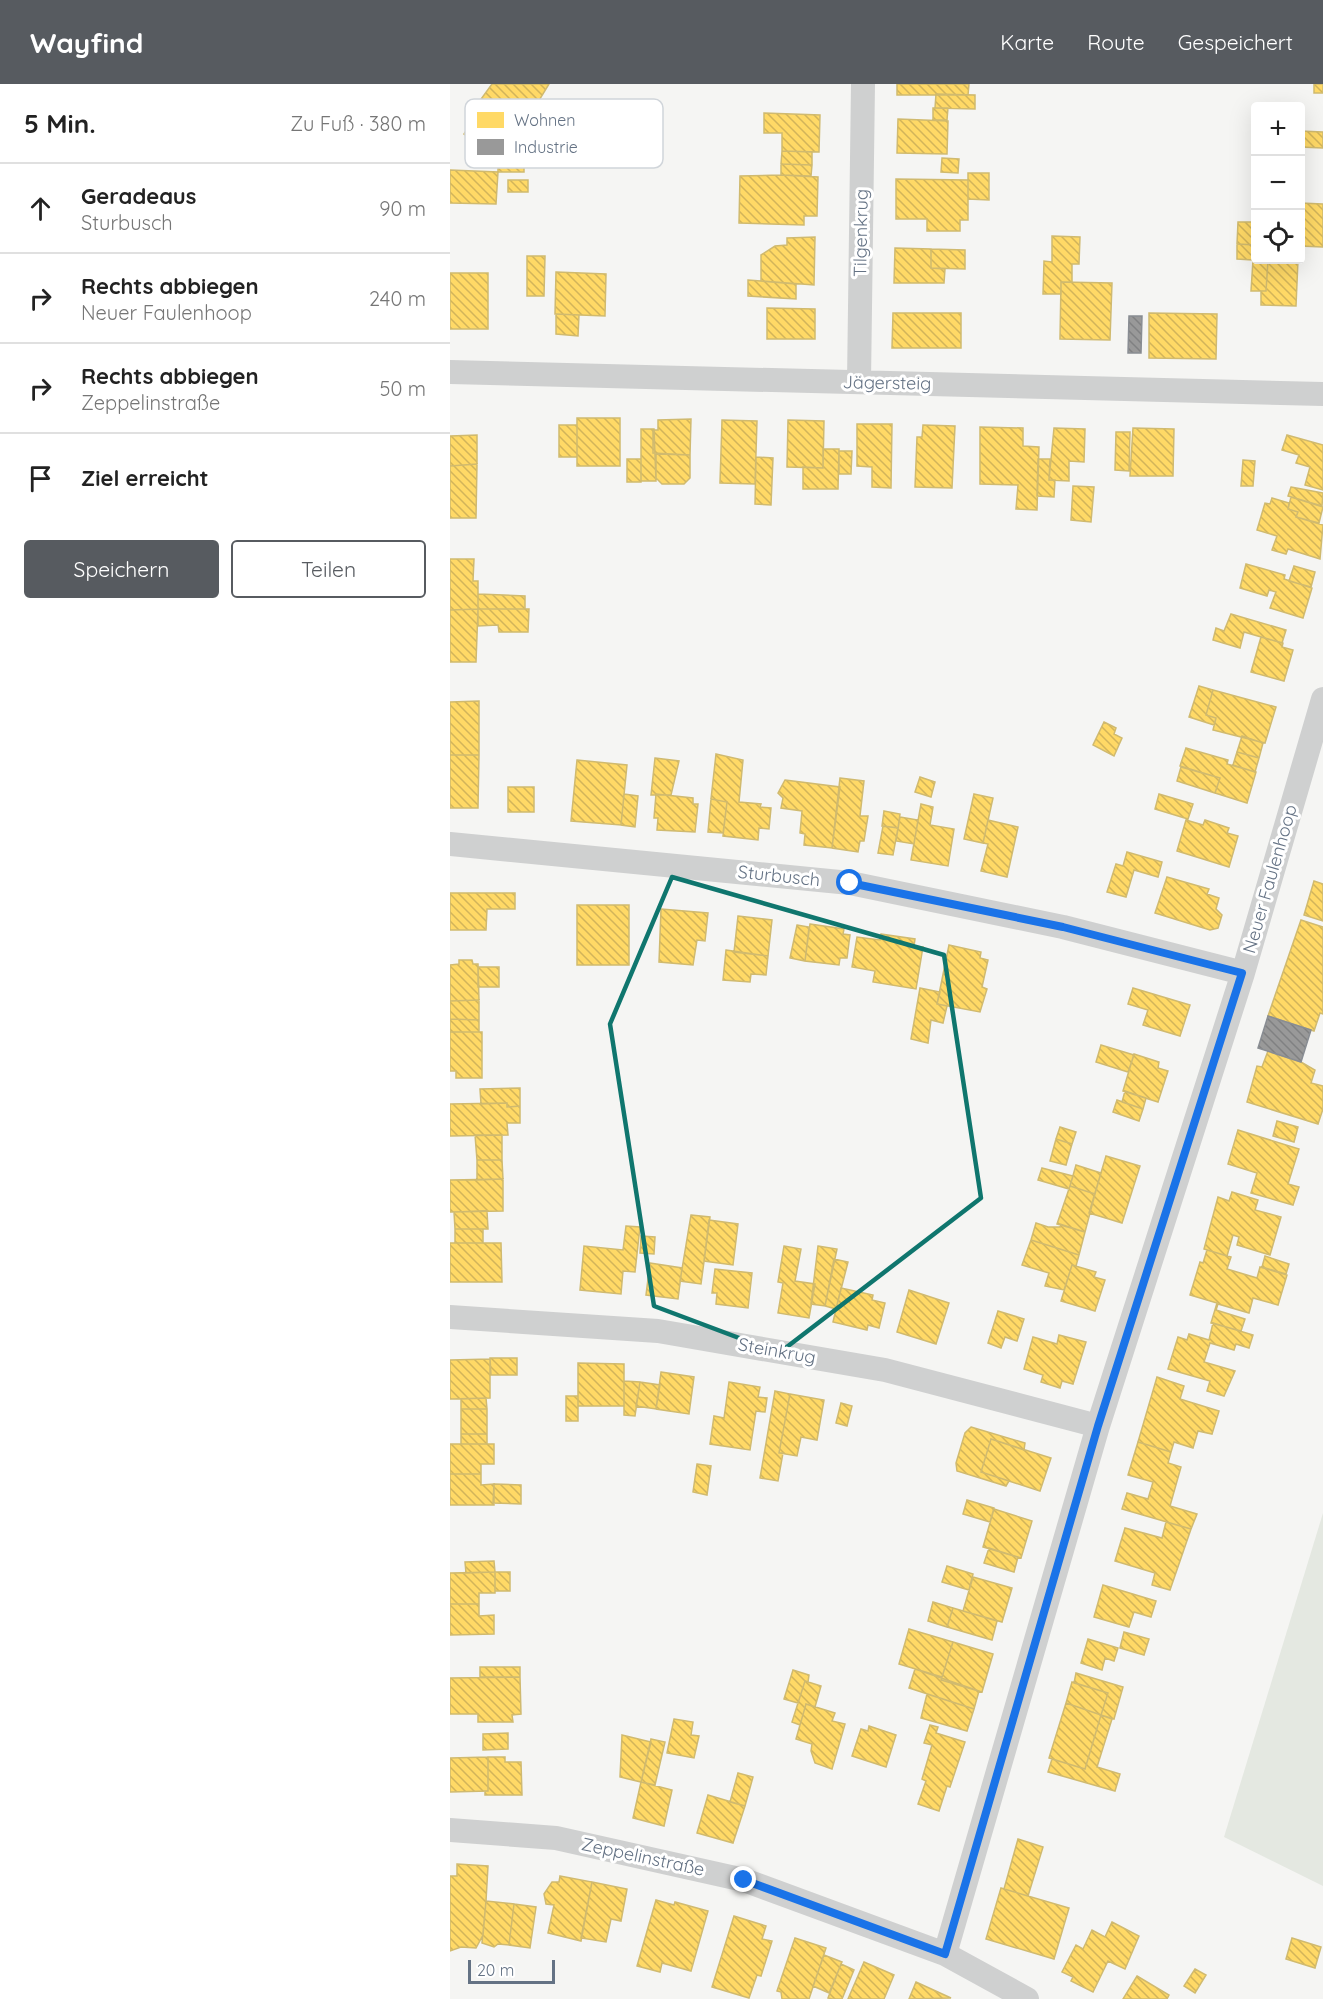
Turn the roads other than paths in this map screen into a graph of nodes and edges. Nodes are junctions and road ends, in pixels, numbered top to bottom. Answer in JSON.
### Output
{"nodes":[{"id":1,"x":863,"y":84,"type":"edge"},
{"id":2,"x":450,"y":372,"type":"edge"},
{"id":3,"x":859,"y":382,"type":"junction"},
{"id":4,"x":1323,"y":394,"type":"edge"},
{"id":5,"x":1323,"y":699,"type":"edge"},
{"id":6,"x":450,"y":844,"type":"edge"},
{"id":7,"x":1242,"y":973,"type":"junction"},
{"id":8,"x":450,"y":1317,"type":"edge"},
{"id":9,"x":1098,"y":1426,"type":"junction"},
{"id":10,"x":450,"y":1830,"type":"edge"},
{"id":11,"x":945,"y":1954,"type":"junction"},
{"id":12,"x":1027,"y":1999,"type":"edge"}],
"edges":[{"from":1,"to":3,"type":"street","name":"Tilgenkrug"},
{"from":2,"to":3,"type":"street","name":"Jägersteig"},
{"from":3,"to":4,"type":"street","name":"Jägersteig"},
{"from":5,"to":7,"type":"street","name":"Neuer Faulenhoop"},
{"from":6,"to":7,"type":"street","name":"Sturbusch"},
{"from":7,"to":9,"type":"street","name":"Neuer Faulenhoop"},
{"from":8,"to":9,"type":"street","name":"Steinkrug"},
{"from":9,"to":11,"type":"street","name":"Neuer Faulenhoop"},
{"from":10,"to":11,"type":"street","name":"Zeppelinstraße"},
{"from":11,"to":12,"type":"street","name":"Zeppelinstraße"}]}
